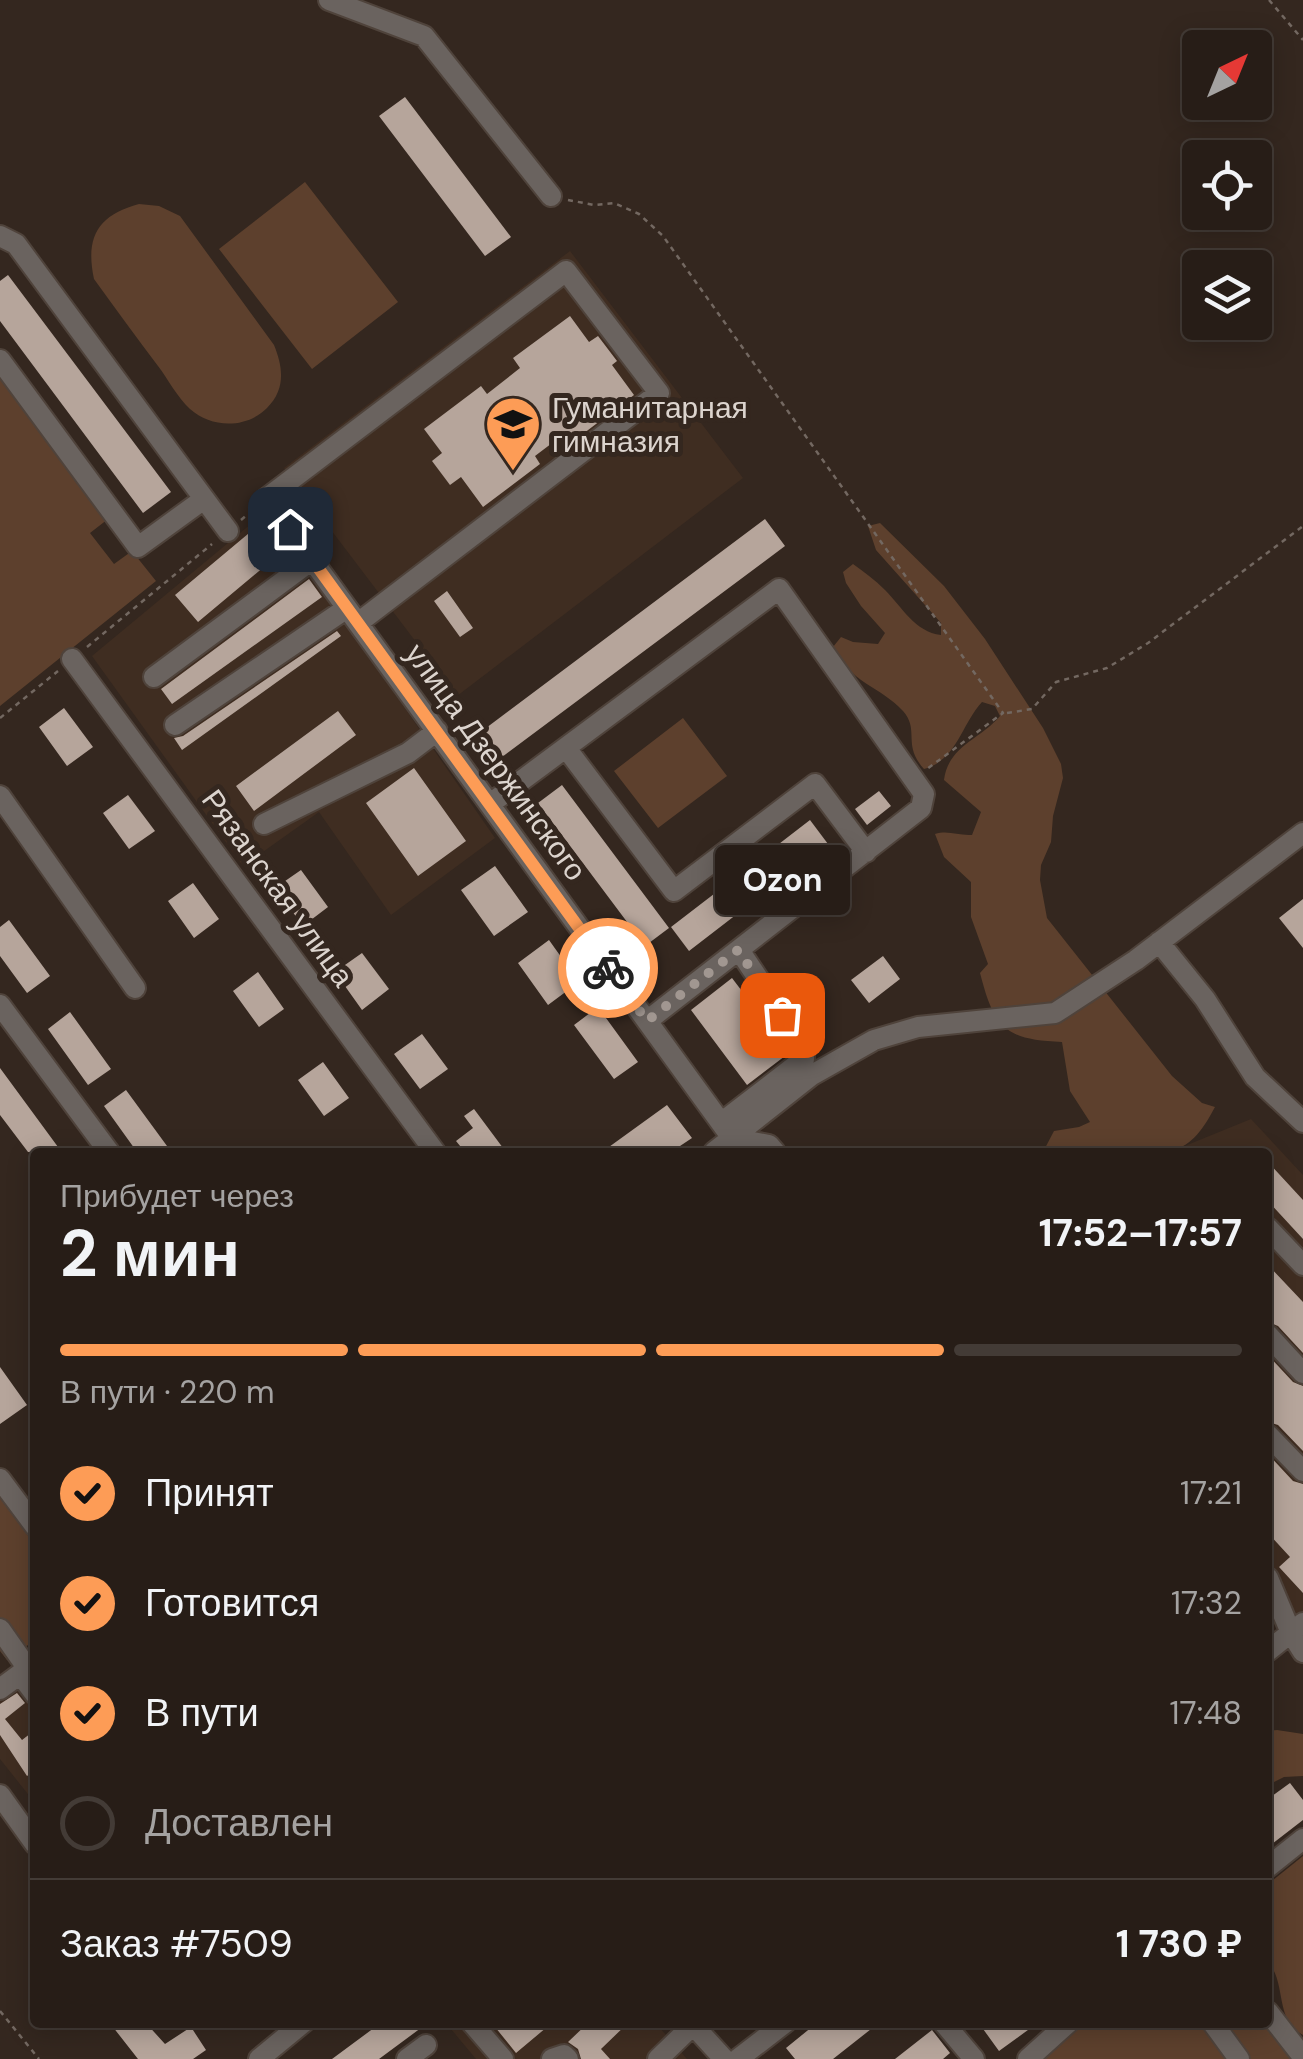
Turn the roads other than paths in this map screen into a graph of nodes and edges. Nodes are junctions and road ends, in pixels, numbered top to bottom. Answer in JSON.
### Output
{"nodes":[{"id":1,"x":329,"y":0,"type":"edge"},
{"id":2,"x":552,"y":196,"type":"road end"},
{"id":3,"x":5,"y":245,"type":"edge"},
{"id":4,"x":0,"y":360,"type":"edge"},
{"id":5,"x":204,"y":499,"type":"junction"},
{"id":6,"x":228,"y":531,"type":"road end"},
{"id":7,"x":312,"y":560,"type":"junction"},
{"id":8,"x":352,"y":615,"type":"junction"},
{"id":9,"x":72,"y":659,"type":"road end"},
{"id":10,"x":154,"y":677,"type":"dead end"},
{"id":11,"x":174,"y":725,"type":"dead end"},
{"id":12,"x":438,"y":731,"type":"junction"},
{"id":13,"x":566,"y":748,"type":"junction"},
{"id":14,"x":0,"y":796,"type":"edge"},
{"id":15,"x":490,"y":804,"type":"junction"},
{"id":16,"x":264,"y":824,"type":"dead end"},
{"id":17,"x":1303,"y":833,"type":"edge"},
{"id":18,"x":866,"y":852,"type":"junction"},
{"id":19,"x":1164,"y":938,"type":"junction"},
{"id":20,"x":738,"y":950,"type":"junction"},
{"id":21,"x":135,"y":988,"type":"dead end"},
{"id":22,"x":0,"y":1005,"type":"edge"},
{"id":23,"x":647,"y":1021,"type":"junction"},
{"id":24,"x":1303,"y":1122,"type":"edge"},
{"id":25,"x":727,"y":1131,"type":"junction"},
{"id":26,"x":106,"y":1148,"type":"edge"},
{"id":27,"x":432,"y":1148,"type":"edge"},
{"id":28,"x":716,"y":1148,"type":"edge"},
{"id":29,"x":772,"y":1148,"type":"edge"},
{"id":30,"x":1272,"y":1232,"type":"edge"},
{"id":31,"x":1303,"y":1265,"type":"edge"},
{"id":32,"x":1272,"y":1339,"type":"edge"},
{"id":33,"x":1303,"y":1373,"type":"edge"},
{"id":34,"x":1272,"y":1439,"type":"edge"},
{"id":35,"x":1303,"y":1471,"type":"edge"},
{"id":36,"x":0,"y":1479,"type":"edge"},
{"id":37,"x":30,"y":1519,"type":"edge"},
{"id":38,"x":1272,"y":1585,"type":"edge"},
{"id":39,"x":1297,"y":1628,"type":"edge"},
{"id":40,"x":0,"y":1629,"type":"edge"},
{"id":41,"x":1272,"y":1647,"type":"edge"},
{"id":42,"x":1303,"y":1652,"type":"edge"},
{"id":43,"x":28,"y":1669,"type":"edge"},
{"id":44,"x":0,"y":1690,"type":"edge"},
{"id":45,"x":0,"y":1795,"type":"edge"},
{"id":46,"x":30,"y":1837,"type":"edge"},
{"id":47,"x":1303,"y":1839,"type":"edge"},
{"id":48,"x":1272,"y":1863,"type":"edge"},
{"id":49,"x":1272,"y":2017,"type":"edge"},
{"id":50,"x":297,"y":2028,"type":"edge"},
{"id":51,"x":476,"y":2028,"type":"edge"},
{"id":52,"x":690,"y":2028,"type":"edge"},
{"id":53,"x":697,"y":2028,"type":"edge"},
{"id":54,"x":778,"y":2028,"type":"edge"},
{"id":55,"x":949,"y":2028,"type":"edge"},
{"id":56,"x":1062,"y":2028,"type":"edge"},
{"id":57,"x":1216,"y":2028,"type":"edge"},
{"id":58,"x":426,"y":2045,"type":"dead end"},
{"id":59,"x":1303,"y":2058,"type":"edge"},
{"id":60,"x":258,"y":2059,"type":"edge"},
{"id":61,"x":407,"y":2059,"type":"edge"},
{"id":62,"x":502,"y":2059,"type":"edge"},
{"id":63,"x":552,"y":2059,"type":"edge"},
{"id":64,"x":568,"y":2059,"type":"edge"},
{"id":65,"x":658,"y":2059,"type":"edge"},
{"id":66,"x":724,"y":2059,"type":"edge"},
{"id":67,"x":738,"y":2059,"type":"edge"},
{"id":68,"x":974,"y":2059,"type":"edge"},
{"id":69,"x":1028,"y":2059,"type":"edge"},
{"id":70,"x":1239,"y":2059,"type":"edge"}],
"edges":[{"from":1,"to":2,"type":"street"},
{"from":3,"to":5,"type":"street"},
{"from":4,"to":5,"type":"street"},
{"from":5,"to":6,"type":"street"},
{"from":7,"to":8,"type":"street","name":"улица Дзержинского"},
{"from":7,"to":8,"type":"street","name":"улица Дзержинского"},
{"from":7,"to":10,"type":"street"},
{"from":8,"to":11,"type":"street"},
{"from":8,"to":12,"type":"street","name":"улица Дзержинского"},
{"from":9,"to":27,"type":"street","name":"Рязанская улица"},
{"from":12,"to":15,"type":"street","name":"улица Дзержинского"},
{"from":12,"to":16,"type":"street"},
{"from":13,"to":15,"type":"street"},
{"from":13,"to":18,"type":"street"},
{"from":13,"to":18,"type":"street"},
{"from":14,"to":21,"type":"street"},
{"from":15,"to":23,"type":"street","name":"улица Дзержинского"},
{"from":17,"to":19,"type":"street"},
{"from":18,"to":20,"type":"street"},
{"from":19,"to":24,"type":"street"},
{"from":19,"to":25,"type":"street"},
{"from":20,"to":23,"type":"street"},
{"from":20,"to":25,"type":"street"},
{"from":22,"to":26,"type":"street"},
{"from":23,"to":25,"type":"street","name":"улица Дзержинского"},
{"from":25,"to":28,"type":"street"},
{"from":25,"to":29,"type":"street"},
{"from":30,"to":31,"type":"street"},
{"from":32,"to":33,"type":"street"},
{"from":34,"to":35,"type":"street"},
{"from":36,"to":37,"type":"street"},
{"from":38,"to":39,"type":"street"},
{"from":39,"to":41,"type":"street"},
{"from":39,"to":42,"type":"street"},
{"from":40,"to":43,"type":"street"},
{"from":43,"to":44,"type":"street"},
{"from":45,"to":46,"type":"street"},
{"from":47,"to":48,"type":"street"},
{"from":49,"to":59,"type":"street"},
{"from":50,"to":60,"type":"street"},
{"from":51,"to":62,"type":"street"},
{"from":52,"to":65,"type":"street"},
{"from":53,"to":66,"type":"street"},
{"from":54,"to":67,"type":"street"},
{"from":55,"to":68,"type":"street"},
{"from":56,"to":69,"type":"street"},
{"from":57,"to":70,"type":"street"},
{"from":58,"to":61,"type":"street"},
{"from":63,"to":64,"type":"street"}]}
